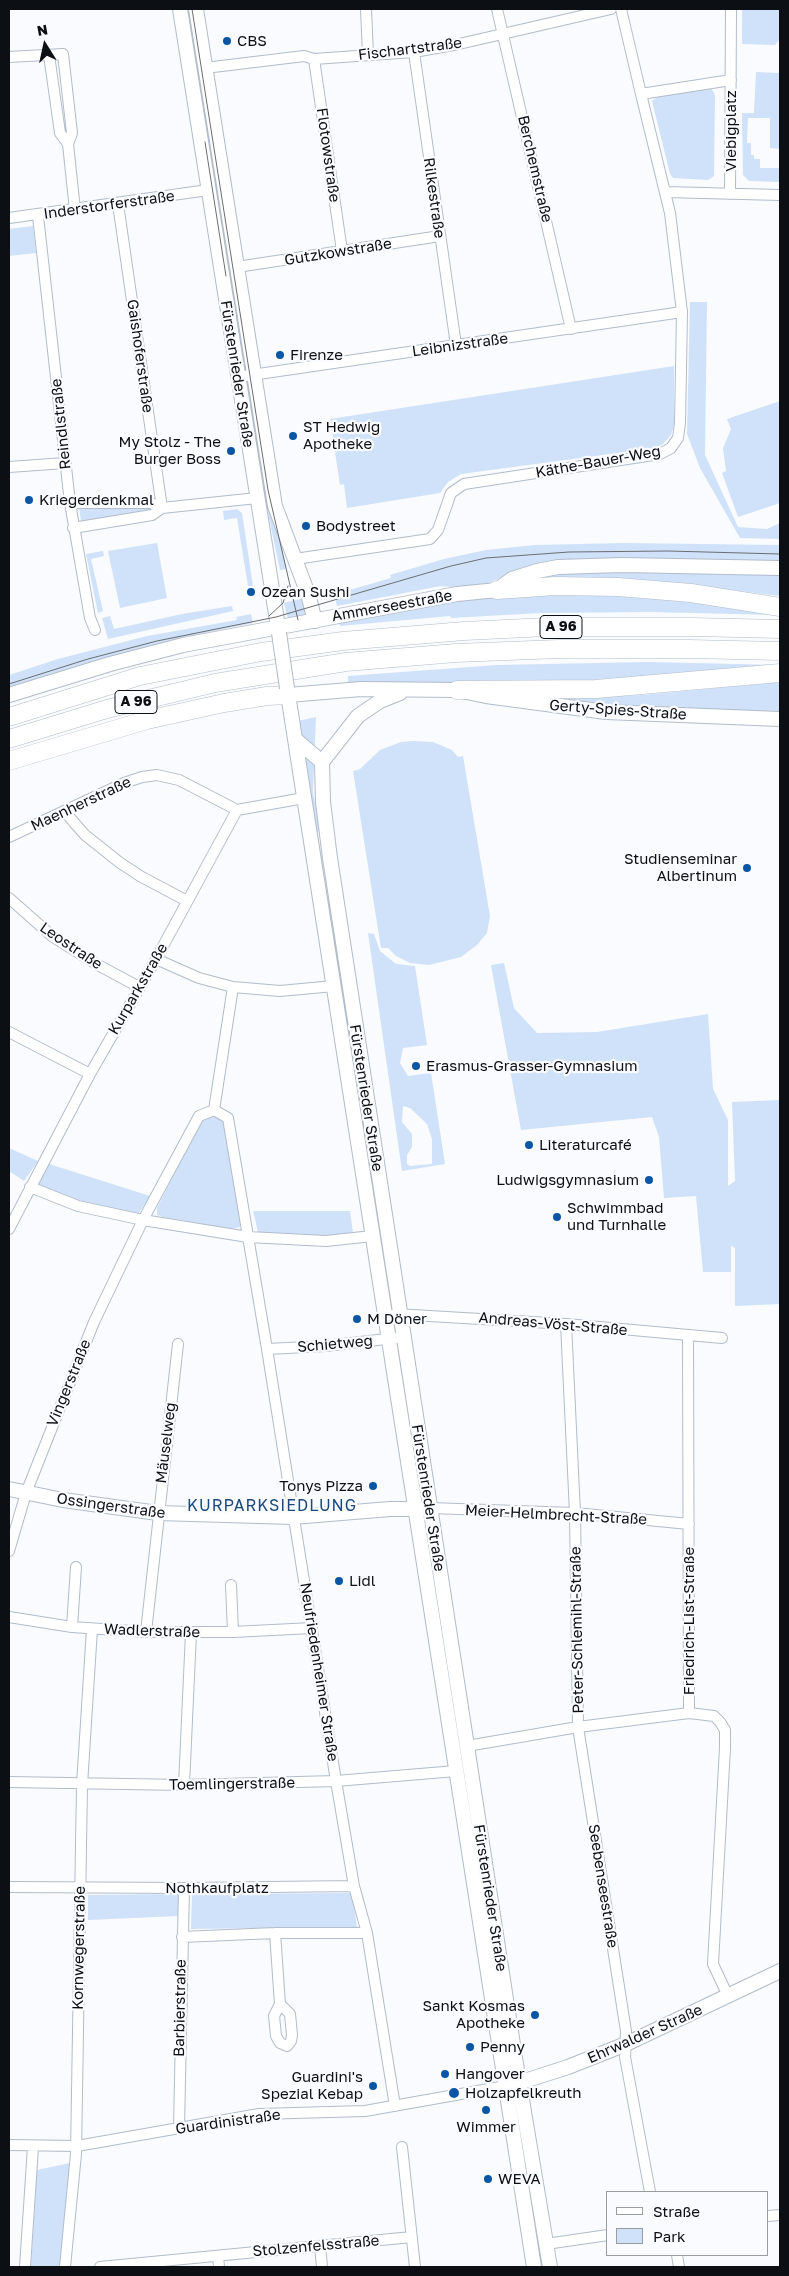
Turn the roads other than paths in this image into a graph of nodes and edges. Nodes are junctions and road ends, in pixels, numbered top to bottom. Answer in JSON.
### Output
{"nodes":[{"id":1,"x":180,"y":9,"type":"edge"},
{"id":2,"x":196,"y":9,"type":"edge"},
{"id":3,"x":366,"y":9,"type":"edge"},
{"id":4,"x":497,"y":9,"type":"edge"},
{"id":5,"x":611,"y":9,"type":"edge"},
{"id":6,"x":621,"y":9,"type":"edge"},
{"id":7,"x":731,"y":9,"type":"edge"},
{"id":8,"x":503,"y":34,"type":"junction"},
{"id":9,"x":414,"y":52,"type":"junction"},
{"id":10,"x":368,"y":55,"type":"junction"},
{"id":11,"x":9,"y":57,"type":"edge"},
{"id":12,"x":314,"y":59,"type":"junction"},
{"id":13,"x":205,"y":68,"type":"junction"},
{"id":14,"x":731,"y":80,"type":"junction"},
{"id":15,"x":641,"y":94,"type":"junction"},
{"id":16,"x":208,"y":190,"type":"junction"},
{"id":17,"x":665,"y":192,"type":"junction"},
{"id":18,"x":730,"y":194,"type":"junction"},
{"id":19,"x":780,"y":195,"type":"edge"},
{"id":20,"x":118,"y":204,"type":"junction"},
{"id":21,"x":75,"y":210,"type":"junction"},
{"id":22,"x":38,"y":216,"type":"junction"},
{"id":23,"x":9,"y":218,"type":"edge"},
{"id":24,"x":440,"y":236,"type":"junction"},
{"id":25,"x":342,"y":251,"type":"junction"},
{"id":26,"x":237,"y":267,"type":"junction"},
{"id":27,"x":682,"y":312,"type":"junction"},
{"id":28,"x":571,"y":329,"type":"junction"},
{"id":29,"x":456,"y":345,"type":"junction"},
{"id":30,"x":253,"y":374,"type":"junction"},
{"id":31,"x":238,"y":377,"type":"junction"},
{"id":32,"x":65,"y":462,"type":"junction"},
{"id":33,"x":9,"y":467,"type":"edge"},
{"id":34,"x":257,"y":498,"type":"junction"},
{"id":35,"x":70,"y":503,"type":"junction"},
{"id":36,"x":162,"y":508,"type":"junction"},
{"id":37,"x":73,"y":528,"type":"junction"},
{"id":38,"x":295,"y":559,"type":"junction"},
{"id":39,"x":780,"y":568,"type":"edge"},
{"id":40,"x":497,"y":590,"type":"junction"},
{"id":41,"x":780,"y":606,"type":"edge"},
{"id":42,"x":315,"y":621,"type":"junction"},
{"id":43,"x":780,"y":629,"type":"edge"},
{"id":44,"x":95,"y":630,"type":"dead end"},
{"id":45,"x":278,"y":630,"type":"junction"},
{"id":46,"x":780,"y":651,"type":"edge"},
{"id":47,"x":780,"y":673,"type":"edge"},
{"id":48,"x":407,"y":690,"type":"junction"},
{"id":49,"x":458,"y":690,"type":"junction"},
{"id":50,"x":288,"y":691,"type":"junction"},
{"id":51,"x":9,"y":695,"type":"edge"},
{"id":52,"x":9,"y":717,"type":"edge"},
{"id":53,"x":780,"y":719,"type":"edge"},
{"id":54,"x":295,"y":739,"type":"junction"},
{"id":55,"x":9,"y":740,"type":"edge"},
{"id":56,"x":9,"y":761,"type":"edge"},
{"id":57,"x":322,"y":762,"type":"junction"},
{"id":58,"x":304,"y":798,"type":"junction"},
{"id":59,"x":237,"y":810,"type":"junction"},
{"id":60,"x":64,"y":811,"type":"junction"},
{"id":61,"x":9,"y":837,"type":"edge"},
{"id":62,"x":9,"y":898,"type":"edge"},
{"id":63,"x":187,"y":901,"type":"junction"},
{"id":64,"x":156,"y":959,"type":"junction"},
{"id":65,"x":334,"y":986,"type":"junction"},
{"id":66,"x":139,"y":987,"type":"junction"},
{"id":67,"x":233,"y":987,"type":"junction"},
{"id":68,"x":9,"y":1032,"type":"edge"},
{"id":69,"x":90,"y":1074,"type":"junction"},
{"id":70,"x":214,"y":1110,"type":"junction"},
{"id":71,"x":30,"y":1187,"type":"junction"},
{"id":72,"x":143,"y":1220,"type":"junction"},
{"id":73,"x":9,"y":1229,"type":"edge"},
{"id":74,"x":372,"y":1236,"type":"junction"},
{"id":75,"x":248,"y":1237,"type":"junction"},
{"id":76,"x":400,"y":1314,"type":"junction"},
{"id":77,"x":384,"y":1315,"type":"junction"},
{"id":78,"x":566,"y":1324,"type":"junction"},
{"id":79,"x":688,"y":1336,"type":"junction"},
{"id":80,"x":403,"y":1337,"type":"junction"},
{"id":81,"x":722,"y":1338,"type":"dead end"},
{"id":82,"x":388,"y":1340,"type":"junction"},
{"id":83,"x":178,"y":1344,"type":"dead end"},
{"id":84,"x":267,"y":1349,"type":"junction"},
{"id":85,"x":9,"y":1489,"type":"edge"},
{"id":86,"x":26,"y":1493,"type":"junction"},
{"id":87,"x":422,"y":1509,"type":"junction"},
{"id":88,"x":158,"y":1513,"type":"junction"},
{"id":89,"x":575,"y":1513,"type":"junction"},
{"id":90,"x":293,"y":1517,"type":"junction"},
{"id":91,"x":689,"y":1524,"type":"junction"},
{"id":92,"x":9,"y":1551,"type":"edge"},
{"id":93,"x":76,"y":1567,"type":"dead end"},
{"id":94,"x":231,"y":1585,"type":"dead end"},
{"id":95,"x":9,"y":1617,"type":"edge"},
{"id":96,"x":72,"y":1627,"type":"junction"},
{"id":97,"x":312,"y":1628,"type":"junction"},
{"id":98,"x":92,"y":1629,"type":"junction"},
{"id":99,"x":146,"y":1632,"type":"junction"},
{"id":100,"x":233,"y":1632,"type":"junction"},
{"id":101,"x":191,"y":1633,"type":"junction"},
{"id":102,"x":689,"y":1713,"type":"junction"},
{"id":103,"x":578,"y":1727,"type":"junction"},
{"id":104,"x":467,"y":1746,"type":"junction"},
{"id":105,"x":456,"y":1771,"type":"junction"},
{"id":106,"x":336,"y":1781,"type":"junction"},
{"id":107,"x":9,"y":1782,"type":"edge"},
{"id":108,"x":82,"y":1785,"type":"junction"},
{"id":109,"x":184,"y":1785,"type":"junction"},
{"id":110,"x":354,"y":1886,"type":"junction"},
{"id":111,"x":9,"y":1887,"type":"edge"},
{"id":112,"x":80,"y":1888,"type":"junction"},
{"id":113,"x":184,"y":1888,"type":"junction"},
{"id":114,"x":275,"y":1933,"type":"junction"},
{"id":115,"x":367,"y":1933,"type":"junction"},
{"id":116,"x":182,"y":1937,"type":"junction"},
{"id":117,"x":780,"y":1972,"type":"edge"},
{"id":118,"x":728,"y":1996,"type":"junction"},
{"id":119,"x":280,"y":2004,"type":"dead end"},
{"id":120,"x":626,"y":2044,"type":"junction"},
{"id":121,"x":513,"y":2085,"type":"junction"},
{"id":122,"x":395,"y":2106,"type":"junction"},
{"id":123,"x":179,"y":2128,"type":"junction"},
{"id":124,"x":9,"y":2145,"type":"edge"},
{"id":125,"x":76,"y":2146,"type":"junction"},
{"id":126,"x":33,"y":2147,"type":"junction"},
{"id":127,"x":402,"y":2147,"type":"dead end"},
{"id":128,"x":650,"y":2191,"type":"edge"},
{"id":129,"x":606,"y":2235,"type":"edge"},
{"id":130,"x":412,"y":2237,"type":"junction"},
{"id":131,"x":546,"y":2244,"type":"junction"},
{"id":132,"x":320,"y":2246,"type":"junction"},
{"id":133,"x":218,"y":2256,"type":"junction"},
{"id":134,"x":132,"y":2266,"type":"edge"},
{"id":135,"x":25,"y":2267,"type":"edge"},
{"id":136,"x":65,"y":2267,"type":"edge"},
{"id":137,"x":100,"y":2267,"type":"edge"},
{"id":138,"x":219,"y":2267,"type":"edge"},
{"id":139,"x":322,"y":2267,"type":"edge"},
{"id":140,"x":415,"y":2267,"type":"edge"},
{"id":141,"x":534,"y":2267,"type":"edge"},
{"id":142,"x":550,"y":2267,"type":"edge"}],
"edges":[{"from":1,"to":16,"type":"main road","name":"Fürstenrieder Straße"},
{"from":2,"to":13,"type":"main road","name":"Fürstenrieder Straße"},
{"from":3,"to":10,"type":"street"},
{"from":4,"to":8,"type":"street","name":"Berchemstraße"},
{"from":5,"to":8,"type":"street","name":"Fischartstraße"},
{"from":6,"to":15,"type":"street"},
{"from":7,"to":14,"type":"street"},
{"from":8,"to":9,"type":"street","name":"Fischartstraße"},
{"from":8,"to":28,"type":"street","name":"Berchemstraße"},
{"from":9,"to":10,"type":"street","name":"Fischartstraße"},
{"from":9,"to":24,"type":"street","name":"Rilkestraße"},
{"from":10,"to":12,"type":"street","name":"Fischartstraße"},
{"from":11,"to":21,"type":"street"},
{"from":12,"to":13,"type":"street","name":"Fischartstraße"},
{"from":12,"to":25,"type":"street","name":"Flotowstraße"},
{"from":13,"to":26,"type":"main road","name":"Fürstenrieder Straße"},
{"from":14,"to":15,"type":"street","name":"Viebigplatz"},
{"from":14,"to":18,"type":"street","name":"Viebigplatz"},
{"from":15,"to":17,"type":"street"},
{"from":16,"to":20,"type":"street","name":"Inderstorferstraße"},
{"from":16,"to":31,"type":"main road","name":"Fürstenrieder Straße"},
{"from":17,"to":18,"type":"street"},
{"from":17,"to":27,"type":"street","name":"Käthe-Bauer-Weg"},
{"from":18,"to":19,"type":"street"},
{"from":20,"to":21,"type":"street","name":"Inderstorferstraße"},
{"from":20,"to":36,"type":"street","name":"Gaishoferstraße"},
{"from":21,"to":22,"type":"street","name":"Inderstorferstraße"},
{"from":22,"to":23,"type":"street","name":"Inderstorferstraße"},
{"from":22,"to":32,"type":"street","name":"Reindlstraße"},
{"from":24,"to":25,"type":"street","name":"Gutzkowstraße"},
{"from":24,"to":29,"type":"street","name":"Rilkestraße"},
{"from":25,"to":26,"type":"street","name":"Gutzkowstraße"},
{"from":26,"to":30,"type":"main road","name":"Fürstenrieder Straße"},
{"from":27,"to":28,"type":"street","name":"Leibnizstraße"},
{"from":27,"to":38,"type":"street","name":"Käthe-Bauer-Weg"},
{"from":28,"to":29,"type":"street","name":"Leibnizstraße"},
{"from":29,"to":30,"type":"street","name":"Leibnizstraße"},
{"from":30,"to":31,"type":"street","name":"Leibnizstraße"},
{"from":30,"to":38,"type":"main road","name":"Fürstenrieder Straße"},
{"from":31,"to":34,"type":"main road","name":"Fürstenrieder Straße"},
{"from":32,"to":33,"type":"street"},
{"from":32,"to":35,"type":"street","name":"Reindlstraße"},
{"from":34,"to":36,"type":"street"},
{"from":34,"to":45,"type":"main road","name":"Fürstenrieder Straße"},
{"from":35,"to":36,"type":"street"},
{"from":35,"to":37,"type":"street","name":"Reindlstraße"},
{"from":36,"to":37,"type":"street"},
{"from":37,"to":44,"type":"street","name":"Reindlstraße"},
{"from":38,"to":42,"type":"main road","name":"Fürstenrieder Straße"},
{"from":39,"to":40,"type":"main road","name":"Ammerseestraße"},
{"from":40,"to":41,"type":"highway"},
{"from":40,"to":42,"type":"main road","name":"Ammerseestraße"},
{"from":42,"to":45,"type":"main road","name":"Ammerseestraße"},
{"from":43,"to":52,"type":"highway","number":"A 96"},
{"from":45,"to":50,"type":"main road","name":"Fürstenrieder Straße","bridge":true},
{"from":45,"to":51,"type":"main road","name":"Ammerseestraße"},
{"from":46,"to":55,"type":"highway","number":"A 96"},
{"from":47,"to":49,"type":"highway"},
{"from":48,"to":49,"type":"main road"},
{"from":48,"to":50,"type":"main road"},
{"from":48,"to":57,"type":"main road"},
{"from":49,"to":53,"type":"main road","name":"Gerty-Spies-Straße"},
{"from":50,"to":54,"type":"main road","name":"Fürstenrieder Straße"},
{"from":50,"to":56,"type":"highway"},
{"from":54,"to":57,"type":"main road"},
{"from":54,"to":58,"type":"main road","name":"Fürstenrieder Straße"},
{"from":57,"to":76,"type":"main road","name":"Fürstenrieder Straße"},
{"from":58,"to":59,"type":"street"},
{"from":58,"to":65,"type":"main road","name":"Fürstenrieder Straße"},
{"from":59,"to":60,"type":"street","name":"Maenherstraße"},
{"from":59,"to":63,"type":"street","name":"Kurparkstraße"},
{"from":60,"to":61,"type":"street","name":"Maenherstraße"},
{"from":60,"to":63,"type":"street"},
{"from":62,"to":66,"type":"street","name":"Leostraße"},
{"from":63,"to":64,"type":"street","name":"Kurparkstraße"},
{"from":64,"to":66,"type":"street","name":"Kurparkstraße"},
{"from":64,"to":67,"type":"street"},
{"from":65,"to":67,"type":"street"},
{"from":65,"to":74,"type":"main road","name":"Fürstenrieder Straße"},
{"from":66,"to":69,"type":"street","name":"Kurparkstraße"},
{"from":67,"to":70,"type":"street"},
{"from":68,"to":69,"type":"street"},
{"from":69,"to":71,"type":"street","name":"Kurparkstraße"},
{"from":70,"to":72,"type":"street","name":"Vingerstraße"},
{"from":70,"to":75,"type":"street","name":"Neufriedenheimer Straße"},
{"from":71,"to":72,"type":"street"},
{"from":71,"to":73,"type":"street","name":"Kurparkstraße"},
{"from":72,"to":75,"type":"street"},
{"from":72,"to":86,"type":"street","name":"Vingerstraße"},
{"from":74,"to":75,"type":"street"},
{"from":74,"to":77,"type":"main road","name":"Fürstenrieder Straße"},
{"from":75,"to":84,"type":"street","name":"Neufriedenheimer Straße"},
{"from":76,"to":77,"type":"street","name":"Andreas-Vöst-Straße"},
{"from":76,"to":78,"type":"street","name":"Andreas-Vöst-Straße"},
{"from":76,"to":80,"type":"main road","name":"Fürstenrieder Straße"},
{"from":77,"to":82,"type":"main road","name":"Fürstenrieder Straße"},
{"from":78,"to":79,"type":"street","name":"Andreas-Vöst-Straße"},
{"from":78,"to":89,"type":"street","name":"Peter-Schlemihl-Straße"},
{"from":79,"to":81,"type":"street","name":"Andreas-Vöst-Straße"},
{"from":79,"to":91,"type":"street","name":"Friedrich-List-Straße"},
{"from":80,"to":82,"type":"street","name":"Schietweg"},
{"from":80,"to":87,"type":"main road","name":"Fürstenrieder Straße"},
{"from":82,"to":84,"type":"street","name":"Schietweg"},
{"from":82,"to":87,"type":"main road","name":"Fürstenrieder Straße"},
{"from":83,"to":88,"type":"street","name":"Mäuselweg"},
{"from":84,"to":90,"type":"street","name":"Neufriedenheimer Straße"},
{"from":85,"to":86,"type":"main road","name":"Ossingerstraße"},
{"from":86,"to":88,"type":"main road","name":"Ossingerstraße"},
{"from":86,"to":92,"type":"street","name":"Vingerstraße"},
{"from":87,"to":89,"type":"street","name":"Meier-Helmbrecht-Straße"},
{"from":87,"to":90,"type":"main road","name":"Ossingerstraße"},
{"from":87,"to":104,"type":"main road","name":"Fürstenrieder Straße"},
{"from":87,"to":105,"type":"main road","name":"Fürstenrieder Straße"},
{"from":88,"to":90,"type":"main road","name":"Ossingerstraße"},
{"from":88,"to":99,"type":"street","name":"Mäuselweg"},
{"from":89,"to":91,"type":"street","name":"Meier-Helmbrecht-Straße"},
{"from":89,"to":103,"type":"street","name":"Peter-Schlemihl-Straße"},
{"from":90,"to":97,"type":"street","name":"Neufriedenheimer Straße"},
{"from":91,"to":102,"type":"street","name":"Friedrich-List-Straße"},
{"from":93,"to":96,"type":"street"},
{"from":94,"to":100,"type":"street"},
{"from":95,"to":96,"type":"street","name":"Wadlerstraße"},
{"from":96,"to":98,"type":"street","name":"Wadlerstraße"},
{"from":97,"to":100,"type":"street","name":"Wadlerstraße"},
{"from":97,"to":106,"type":"street","name":"Neufriedenheimer Straße"},
{"from":98,"to":99,"type":"street","name":"Wadlerstraße"},
{"from":98,"to":108,"type":"street","name":"Kornwegerstraße"},
{"from":99,"to":101,"type":"street","name":"Wadlerstraße"},
{"from":100,"to":101,"type":"street","name":"Wadlerstraße"},
{"from":101,"to":109,"type":"street"},
{"from":102,"to":103,"type":"street"},
{"from":102,"to":118,"type":"street","name":"Friedrich-List-Straße"},
{"from":103,"to":104,"type":"street"},
{"from":103,"to":120,"type":"street","name":"Seebenseestraße"},
{"from":104,"to":121,"type":"main road","name":"Fürstenrieder Straße"},
{"from":105,"to":106,"type":"street","name":"Toemlingerstraße"},
{"from":105,"to":121,"type":"main road","name":"Fürstenrieder Straße"},
{"from":106,"to":109,"type":"street","name":"Toemlingerstraße"},
{"from":106,"to":110,"type":"street","name":"Neufriedenheimer Straße"},
{"from":107,"to":108,"type":"street","name":"Toemlingerstraße"},
{"from":108,"to":109,"type":"street","name":"Toemlingerstraße"},
{"from":108,"to":112,"type":"street","name":"Kornwegerstraße"},
{"from":110,"to":113,"type":"street","name":"Nothkaufplatz"},
{"from":110,"to":115,"type":"street","name":"Neufriedenheimer Straße"},
{"from":111,"to":112,"type":"street","name":"Nothkaufplatz"},
{"from":112,"to":113,"type":"street","name":"Nothkaufplatz"},
{"from":112,"to":125,"type":"street","name":"Kornwegerstraße"},
{"from":113,"to":116,"type":"street","name":"Barbierstraße"},
{"from":114,"to":115,"type":"street"},
{"from":114,"to":116,"type":"street"},
{"from":114,"to":119,"type":"street"},
{"from":115,"to":122,"type":"street","name":"Neufriedenheimer Straße"},
{"from":116,"to":123,"type":"street","name":"Barbierstraße"},
{"from":117,"to":118,"type":"main road","name":"Ehrwalder Straße"},
{"from":118,"to":120,"type":"main road","name":"Ehrwalder Straße"},
{"from":120,"to":121,"type":"main road","name":"Ehrwalder Straße"},
{"from":120,"to":128,"type":"street","name":"Seebenseestraße"},
{"from":121,"to":122,"type":"street","name":"Guardinistraße"},
{"from":121,"to":131,"type":"main road","name":"Fürstenrieder Straße"},
{"from":121,"to":141,"type":"main road","name":"Fürstenrieder Straße"},
{"from":122,"to":123,"type":"street","name":"Guardinistraße"},
{"from":123,"to":125,"type":"street","name":"Guardinistraße"},
{"from":124,"to":126,"type":"street","name":"Guardinistraße"},
{"from":125,"to":126,"type":"street","name":"Guardinistraße"},
{"from":125,"to":136,"type":"street","name":"Kornwegerstraße"},
{"from":126,"to":135,"type":"street"},
{"from":127,"to":130,"type":"street"},
{"from":129,"to":131,"type":"street"},
{"from":130,"to":132,"type":"street","name":"Stolzenfelsstraße"},
{"from":130,"to":140,"type":"street"},
{"from":131,"to":142,"type":"main road","name":"Fürstenrieder Straße"},
{"from":132,"to":133,"type":"street","name":"Stolzenfelsstraße"},
{"from":132,"to":139,"type":"street"},
{"from":133,"to":134,"type":"street","name":"Stolzenfelsstraße"},
{"from":133,"to":138,"type":"street"},
{"from":134,"to":137,"type":"street","name":"Stolzenfelsstraße"}]}
